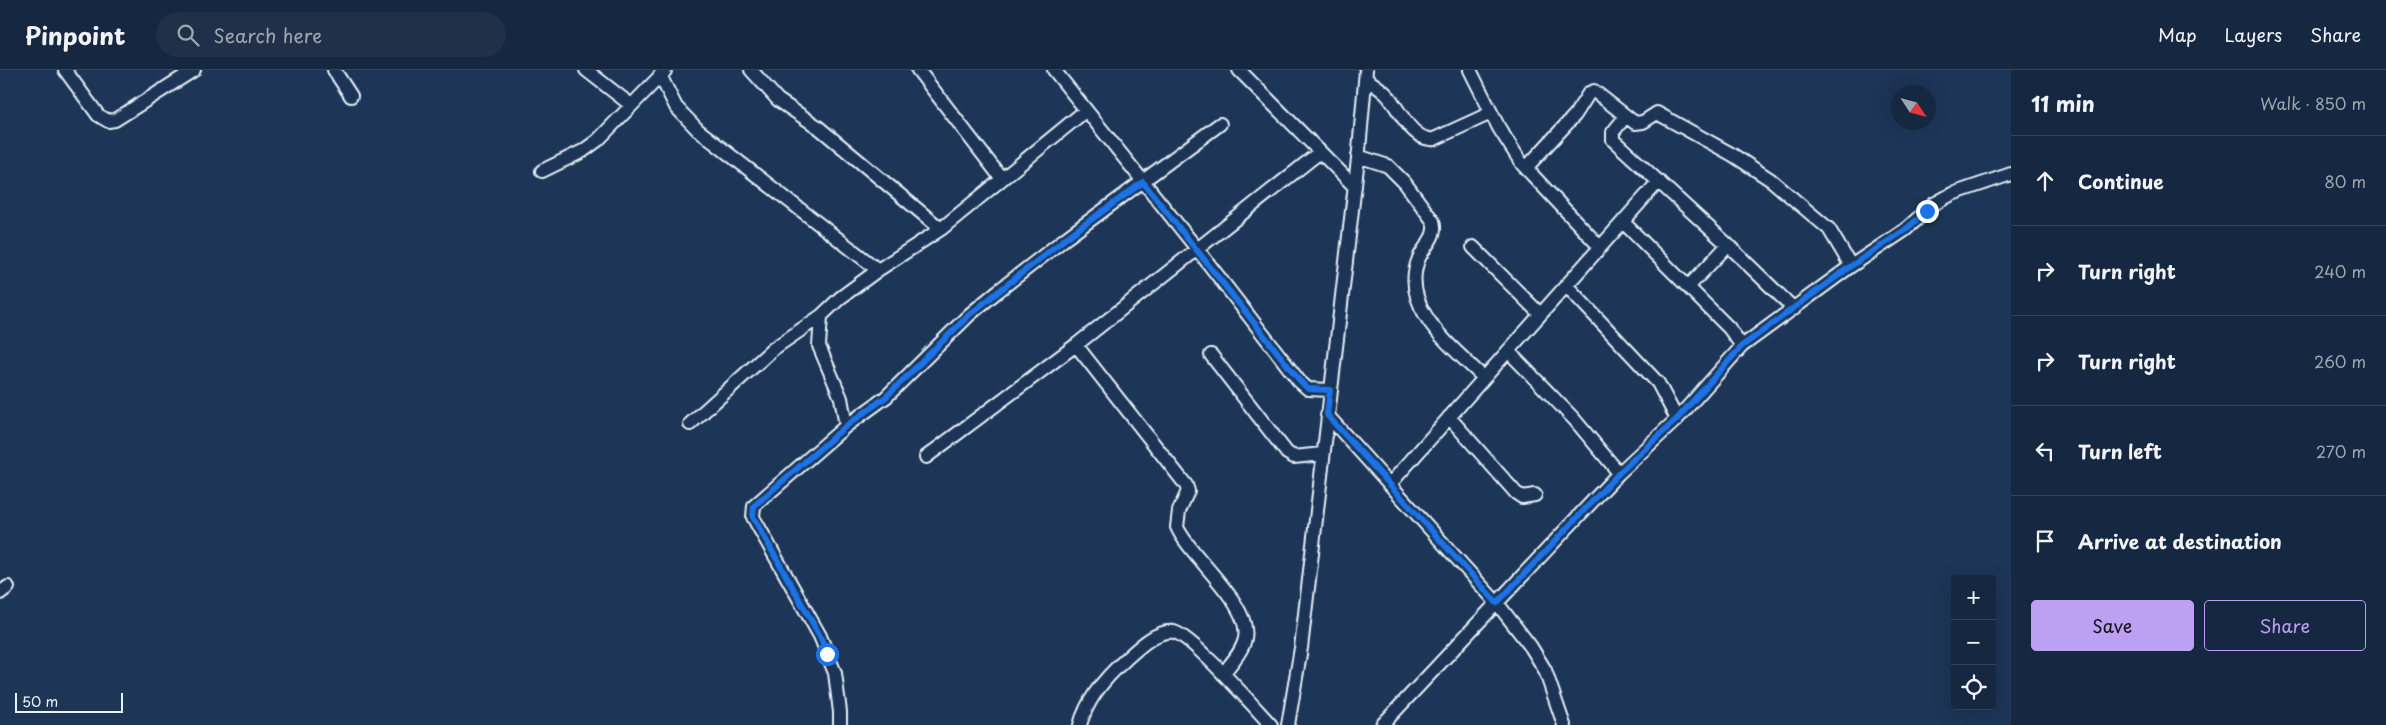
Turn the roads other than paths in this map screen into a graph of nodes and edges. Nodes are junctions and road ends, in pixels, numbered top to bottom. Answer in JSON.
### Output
{"nodes":[{"id":1,"x":65,"y":70,"type":"edge"},
{"id":2,"x":194,"y":70,"type":"edge"},
{"id":3,"x":334,"y":70,"type":"edge"},
{"id":4,"x":586,"y":70,"type":"edge"},
{"id":5,"x":751,"y":70,"type":"edge"},
{"id":6,"x":918,"y":70,"type":"edge"},
{"id":7,"x":1054,"y":70,"type":"edge"},
{"id":8,"x":1239,"y":70,"type":"edge"},
{"id":9,"x":1470,"y":70,"type":"edge"},
{"id":10,"x":663,"y":72,"type":"edge"},
{"id":11,"x":1366,"y":74,"type":"edge"},
{"id":12,"x":351,"y":96,"type":"dead end"},
{"id":13,"x":632,"y":105,"type":"junction"},
{"id":14,"x":1085,"y":111,"type":"junction"},
{"id":15,"x":1491,"y":113,"type":"junction"},
{"id":16,"x":1626,"y":116,"type":"junction"},
{"id":17,"x":1220,"y":124,"type":"dead end"},
{"id":18,"x":1320,"y":152,"type":"junction"},
{"id":19,"x":1358,"y":156,"type":"junction"},
{"id":20,"x":1526,"y":168,"type":"junction"},
{"id":21,"x":542,"y":171,"type":"dead end"},
{"id":22,"x":2011,"y":174,"type":"edge"},
{"id":23,"x":1002,"y":179,"type":"junction"},
{"id":24,"x":1659,"y":181,"type":"junction"},
{"id":25,"x":1143,"y":182,"type":"junction"},
{"id":26,"x":1355,"y":187,"type":"junction"},
{"id":27,"x":1623,"y":222,"type":"junction"},
{"id":28,"x":941,"y":229,"type":"junction"},
{"id":29,"x":1728,"y":245,"type":"junction"},
{"id":30,"x":1472,"y":247,"type":"dead end"},
{"id":31,"x":1600,"y":247,"type":"junction"},
{"id":32,"x":1198,"y":250,"type":"junction"},
{"id":33,"x":1851,"y":266,"type":"junction"},
{"id":34,"x":878,"y":270,"type":"junction"},
{"id":35,"x":1566,"y":285,"type":"junction"},
{"id":36,"x":1688,"y":287,"type":"junction"},
{"id":37,"x":1794,"y":309,"type":"junction"},
{"id":38,"x":1540,"y":314,"type":"junction"},
{"id":39,"x":821,"y":316,"type":"junction"},
{"id":40,"x":1076,"y":345,"type":"junction"},
{"id":41,"x":1742,"y":346,"type":"junction"},
{"id":42,"x":1508,"y":351,"type":"junction"},
{"id":43,"x":1211,"y":355,"type":"dead end"},
{"id":44,"x":1484,"y":378,"type":"junction"},
{"id":45,"x":1330,"y":390,"type":"junction"},
{"id":46,"x":1327,"y":415,"type":"junction"},
{"id":47,"x":1449,"y":417,"type":"junction"},
{"id":48,"x":1677,"y":419,"type":"junction"},
{"id":49,"x":690,"y":424,"type":"dead end"},
{"id":50,"x":846,"y":426,"type":"junction"},
{"id":51,"x":1322,"y":454,"type":"junction"},
{"id":52,"x":926,"y":457,"type":"dead end"},
{"id":53,"x":1619,"y":473,"type":"junction"},
{"id":54,"x":1390,"y":484,"type":"junction"},
{"id":55,"x":1535,"y":495,"type":"dead end"},
{"id":56,"x":1497,"y":603,"type":"junction"},
{"id":57,"x":1223,"y":674,"type":"junction"},
{"id":58,"x":840,"y":725,"type":"edge"},
{"id":59,"x":1080,"y":725,"type":"edge"},
{"id":60,"x":1271,"y":725,"type":"edge"},
{"id":61,"x":1288,"y":725,"type":"edge"},
{"id":62,"x":1382,"y":725,"type":"edge"},
{"id":63,"x":1564,"y":725,"type":"edge"}],
"edges":[{"from":1,"to":2,"type":"street"},
{"from":3,"to":12,"type":"street"},
{"from":4,"to":13,"type":"street"},
{"from":5,"to":28,"type":"street"},
{"from":6,"to":23,"type":"street"},
{"from":7,"to":14,"type":"street"},
{"from":8,"to":18,"type":"street"},
{"from":9,"to":15,"type":"street"},
{"from":10,"to":13,"type":"street"},
{"from":10,"to":34,"type":"street"},
{"from":11,"to":15,"type":"street"},
{"from":11,"to":19,"type":"street"},
{"from":13,"to":21,"type":"street"},
{"from":14,"to":23,"type":"street"},
{"from":14,"to":25,"type":"street"},
{"from":15,"to":20,"type":"street"},
{"from":16,"to":20,"type":"street"},
{"from":16,"to":24,"type":"street"},
{"from":16,"to":33,"type":"street"},
{"from":17,"to":25,"type":"street"},
{"from":18,"to":26,"type":"street"},
{"from":18,"to":32,"type":"street"},
{"from":19,"to":26,"type":"street"},
{"from":19,"to":44,"type":"street"},
{"from":20,"to":31,"type":"street"},
{"from":22,"to":33,"type":"street"},
{"from":23,"to":28,"type":"street"},
{"from":24,"to":27,"type":"street"},
{"from":24,"to":29,"type":"street"},
{"from":25,"to":32,"type":"street"},
{"from":25,"to":50,"type":"street"},
{"from":26,"to":45,"type":"street"},
{"from":27,"to":31,"type":"street"},
{"from":27,"to":36,"type":"street"},
{"from":28,"to":34,"type":"street"},
{"from":29,"to":36,"type":"street"},
{"from":29,"to":37,"type":"street"},
{"from":30,"to":38,"type":"street"},
{"from":31,"to":35,"type":"street"},
{"from":32,"to":40,"type":"street"},
{"from":32,"to":45,"type":"street"},
{"from":33,"to":37,"type":"street"},
{"from":34,"to":39,"type":"street"},
{"from":35,"to":38,"type":"street"},
{"from":35,"to":48,"type":"street"},
{"from":36,"to":41,"type":"street"},
{"from":37,"to":41,"type":"street"},
{"from":38,"to":42,"type":"street"},
{"from":39,"to":49,"type":"street"},
{"from":39,"to":50,"type":"street"},
{"from":40,"to":52,"type":"street"},
{"from":40,"to":57,"type":"street"},
{"from":41,"to":48,"type":"street"},
{"from":42,"to":44,"type":"street"},
{"from":42,"to":53,"type":"street"},
{"from":43,"to":51,"type":"street"},
{"from":44,"to":47,"type":"street"},
{"from":45,"to":46,"type":"street"},
{"from":46,"to":51,"type":"street"},
{"from":46,"to":54,"type":"street"},
{"from":47,"to":54,"type":"street"},
{"from":47,"to":55,"type":"street"},
{"from":48,"to":53,"type":"street"},
{"from":50,"to":58,"type":"street"},
{"from":51,"to":61,"type":"street"},
{"from":53,"to":56,"type":"street"},
{"from":54,"to":56,"type":"street"},
{"from":56,"to":62,"type":"street"},
{"from":56,"to":63,"type":"street"},
{"from":57,"to":59,"type":"street"},
{"from":57,"to":60,"type":"street"}]}
